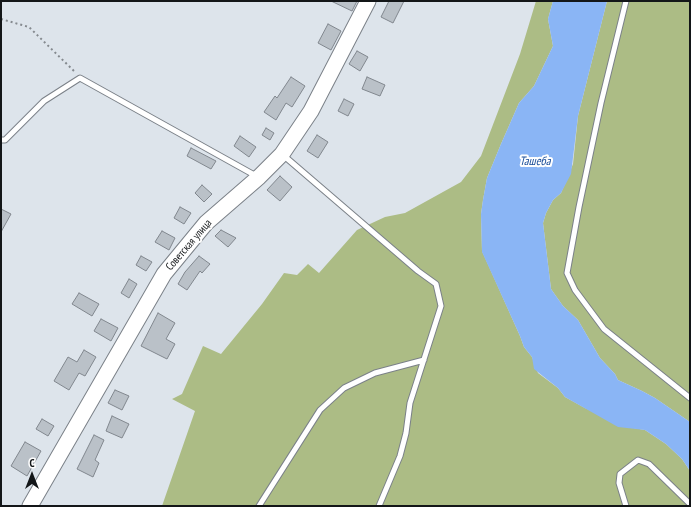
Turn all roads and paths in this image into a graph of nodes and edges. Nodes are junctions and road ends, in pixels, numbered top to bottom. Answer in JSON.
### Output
{"nodes":[{"id":1,"x":368,"y":1,"type":"edge"},
{"id":2,"x":626,"y":1,"type":"edge"},
{"id":3,"x":1,"y":19,"type":"edge"},
{"id":4,"x":80,"y":78,"type":"junction"},
{"id":5,"x":1,"y":140,"type":"edge"},
{"id":6,"x":282,"y":154,"type":"junction"},
{"id":7,"x":259,"y":177,"type":"junction"},
{"id":8,"x":424,"y":360,"type":"junction"},
{"id":9,"x":690,"y":398,"type":"edge"},
{"id":10,"x":690,"y":504,"type":"edge"},
{"id":11,"x":30,"y":506,"type":"edge"},
{"id":12,"x":258,"y":506,"type":"edge"},
{"id":13,"x":379,"y":506,"type":"edge"},
{"id":14,"x":626,"y":506,"type":"edge"}],
"edges":[{"from":1,"to":6,"type":"street","name":"Советская улица"},
{"from":2,"to":9,"type":"lane"},
{"from":3,"to":4,"type":"path"},
{"from":4,"to":5,"type":"lane"},
{"from":4,"to":7,"type":"lane"},
{"from":6,"to":7,"type":"street","name":"Советская улица"},
{"from":6,"to":8,"type":"lane"},
{"from":7,"to":11,"type":"street","name":"Советская улица"},
{"from":8,"to":12,"type":"lane"},
{"from":8,"to":13,"type":"lane"},
{"from":10,"to":14,"type":"lane"}]}
